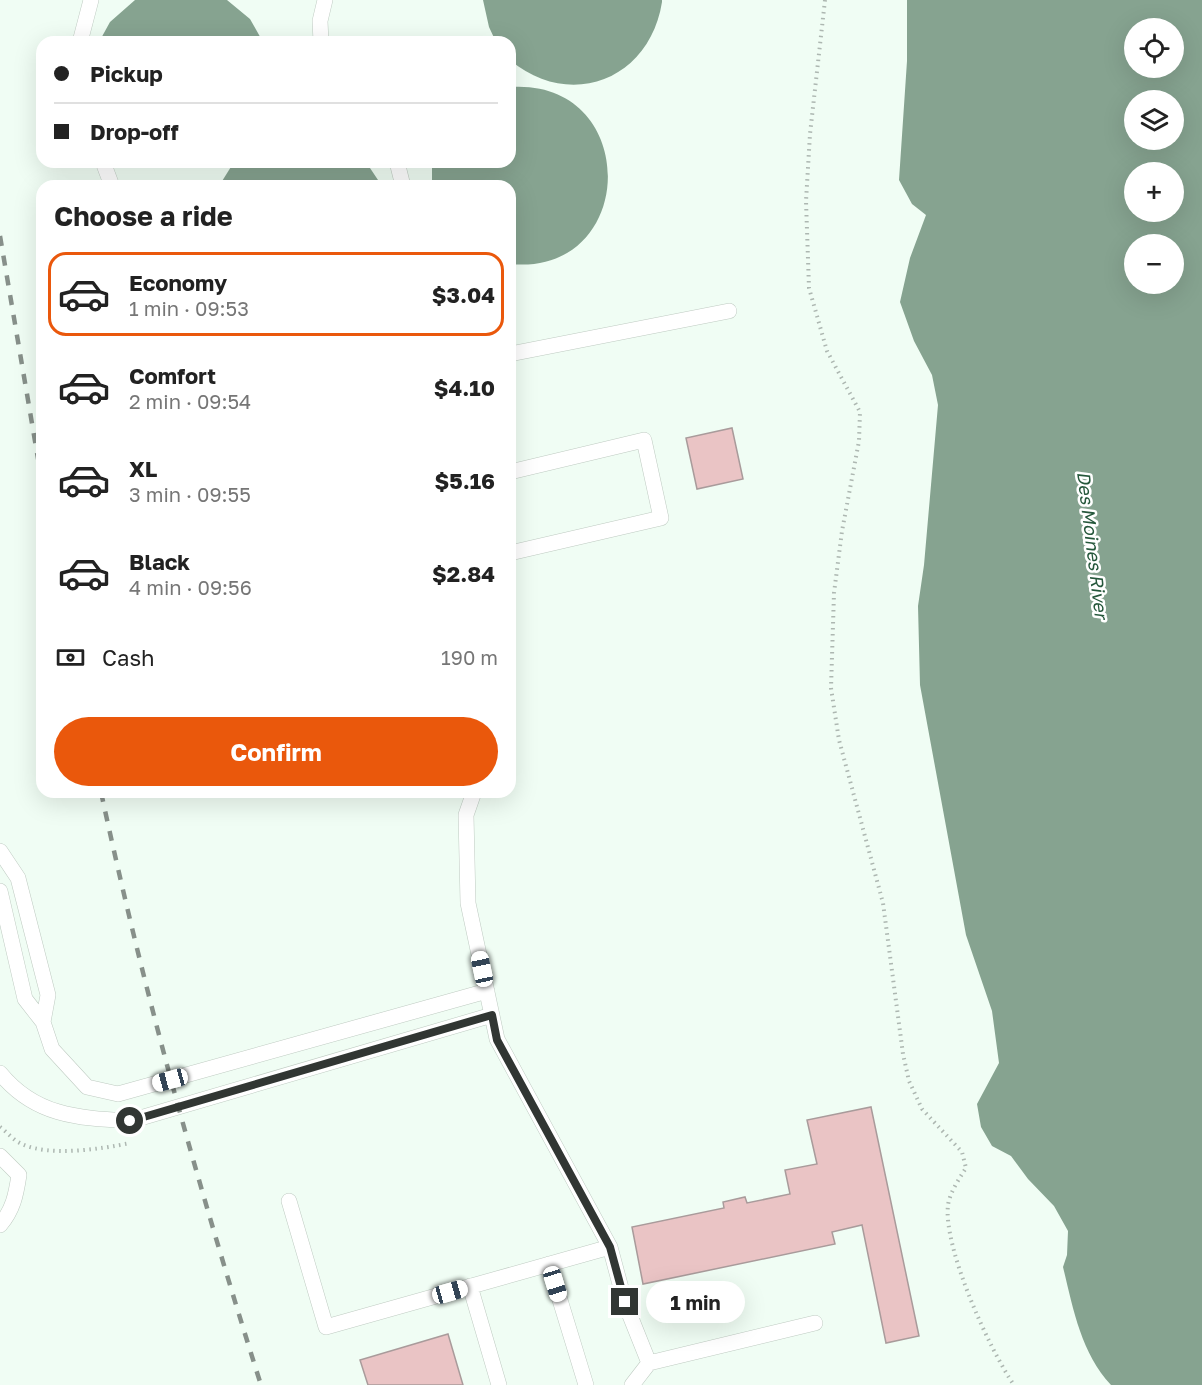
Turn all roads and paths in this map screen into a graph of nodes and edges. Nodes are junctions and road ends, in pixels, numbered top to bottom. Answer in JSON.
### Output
{"nodes":[{"id":1,"x":91,"y":0,"type":"edge"},
{"id":2,"x":325,"y":0,"type":"edge"},
{"id":3,"x":825,"y":0,"type":"edge"},
{"id":4,"x":82,"y":36,"type":"edge"},
{"id":5,"x":321,"y":36,"type":"edge"},
{"id":6,"x":729,"y":310,"type":"dead end"},
{"id":7,"x":516,"y":353,"type":"edge"},
{"id":8,"x":516,"y":471,"type":"edge"},
{"id":9,"x":516,"y":552,"type":"edge"},
{"id":10,"x":472,"y":798,"type":"edge"},
{"id":11,"x":0,"y":851,"type":"edge"},
{"id":12,"x":0,"y":891,"type":"edge"},
{"id":13,"x":487,"y":991,"type":"junction"},
{"id":14,"x":492,"y":1015,"type":"junction"},
{"id":15,"x":43,"y":1022,"type":"junction"},
{"id":16,"x":0,"y":1073,"type":"edge"},
{"id":17,"x":0,"y":1156,"type":"edge"},
{"id":18,"x":289,"y":1201,"type":"dead end"},
{"id":19,"x":0,"y":1225,"type":"edge"},
{"id":20,"x":610,"y":1247,"type":"junction"},
{"id":21,"x":549,"y":1264,"type":"junction"},
{"id":22,"x":470,"y":1286,"type":"junction"},
{"id":23,"x":815,"y":1323,"type":"dead end"},
{"id":24,"x":649,"y":1363,"type":"junction"},
{"id":25,"x":499,"y":1385,"type":"edge"},
{"id":26,"x":586,"y":1385,"type":"edge"},
{"id":27,"x":632,"y":1385,"type":"edge"},
{"id":28,"x":1014,"y":1385,"type":"edge"}],
"edges":[{"from":1,"to":4,"type":"lane"},
{"from":2,"to":5,"type":"lane"},
{"from":3,"to":28,"type":"path"},
{"from":6,"to":7,"type":"lane"},
{"from":8,"to":9,"type":"lane"},
{"from":10,"to":13,"type":"lane"},
{"from":11,"to":15,"type":"lane"},
{"from":12,"to":15,"type":"lane"},
{"from":13,"to":14,"type":"lane"},
{"from":13,"to":15,"type":"lane"},
{"from":14,"to":16,"type":"lane"},
{"from":14,"to":20,"type":"lane"},
{"from":17,"to":19,"type":"lane"},
{"from":18,"to":22,"type":"lane"},
{"from":20,"to":21,"type":"lane"},
{"from":20,"to":24,"type":"lane"},
{"from":21,"to":22,"type":"lane"},
{"from":21,"to":26,"type":"lane"},
{"from":22,"to":25,"type":"lane"},
{"from":23,"to":24,"type":"lane"},
{"from":24,"to":27,"type":"lane"}]}
